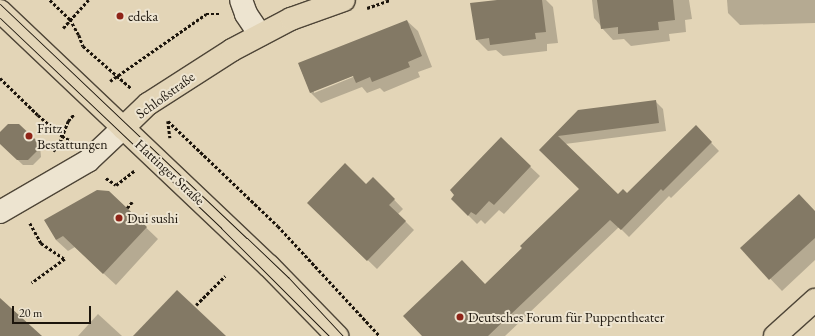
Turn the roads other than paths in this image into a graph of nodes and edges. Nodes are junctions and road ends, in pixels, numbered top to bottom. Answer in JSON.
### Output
{"nodes":[{"id":1,"x":344,"y":0,"type":"edge"},
{"id":2,"x":244,"y":7,"type":"edge"},
{"id":3,"x":0,"y":11,"type":"edge"},
{"id":4,"x":260,"y":36,"type":"junction"},
{"id":5,"x":123,"y":128,"type":"junction"},
{"id":6,"x":9,"y":207,"type":"edge"},
{"id":7,"x":815,"y":300,"type":"edge"},
{"id":8,"x":337,"y":336,"type":"edge"},
{"id":9,"x":775,"y":336,"type":"edge"}],
"edges":[{"from":1,"to":4,"type":"main road","name":"Schloßstraße"},
{"from":2,"to":4,"type":"street"},
{"from":3,"to":5,"type":"main road","name":"Hattinger Straße"},
{"from":4,"to":5,"type":"main road","name":"Schloßstraße"},
{"from":5,"to":6,"type":"street","name":"Schloßstraße"},
{"from":5,"to":8,"type":"main road","name":"Hattinger Straße"},
{"from":7,"to":9,"type":"main road"}]}
